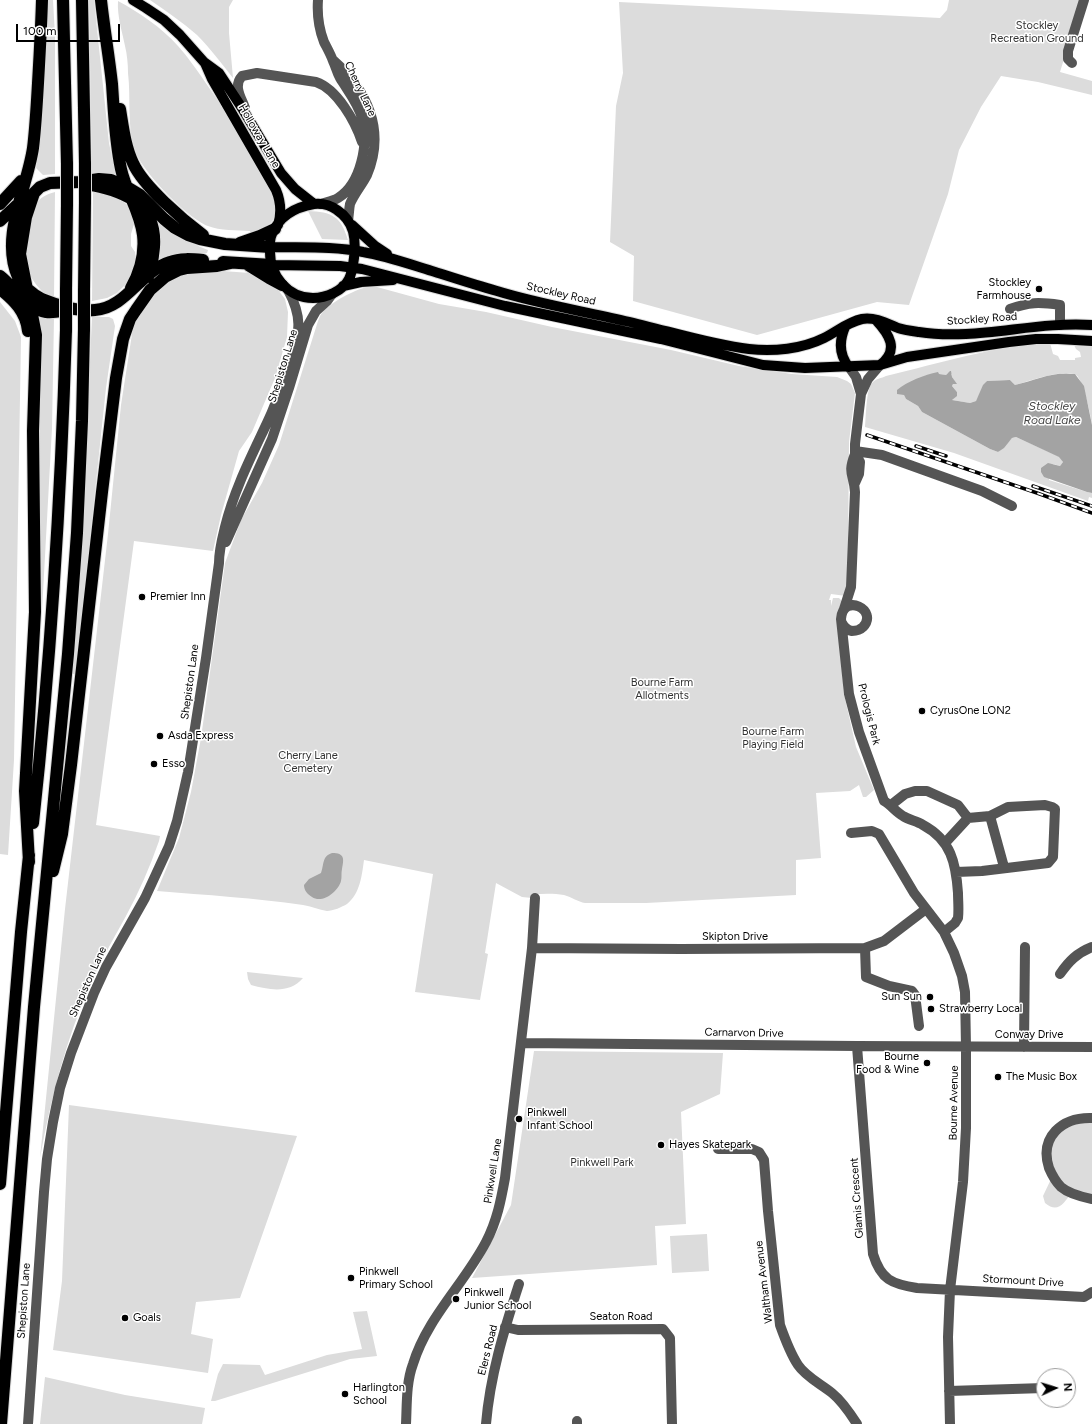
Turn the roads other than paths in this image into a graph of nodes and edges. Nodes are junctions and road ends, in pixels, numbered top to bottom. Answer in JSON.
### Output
{"nodes":[{"id":1,"x":42,"y":0,"type":"edge"},
{"id":2,"x":63,"y":0,"type":"edge"},
{"id":3,"x":101,"y":0,"type":"edge"},
{"id":4,"x":133,"y":0,"type":"edge"},
{"id":5,"x":318,"y":0,"type":"edge"},
{"id":6,"x":1084,"y":0,"type":"edge"},
{"id":7,"x":82,"y":4,"type":"edge"},
{"id":8,"x":333,"y":60,"type":"junction"},
{"id":9,"x":204,"y":62,"type":"junction"},
{"id":10,"x":1072,"y":63,"type":"dead end"},
{"id":11,"x":112,"y":85,"type":"junction"},
{"id":12,"x":258,"y":136,"type":"junction"},
{"id":13,"x":364,"y":149,"type":"junction"},
{"id":14,"x":26,"y":176,"type":"junction"},
{"id":15,"x":79,"y":182,"type":"junction"},
{"id":16,"x":126,"y":186,"type":"junction"},
{"id":17,"x":34,"y":193,"type":"junction"},
{"id":18,"x":130,"y":198,"type":"junction"},
{"id":19,"x":0,"y":204,"type":"edge"},
{"id":20,"x":318,"y":204,"type":"junction"},
{"id":21,"x":16,"y":206,"type":"junction"},
{"id":22,"x":0,"y":221,"type":"edge"},
{"id":23,"x":350,"y":222,"type":"junction"},
{"id":24,"x":276,"y":227,"type":"junction"},
{"id":25,"x":212,"y":242,"type":"junction"},
{"id":26,"x":231,"y":245,"type":"junction"},
{"id":27,"x":270,"y":247,"type":"junction"},
{"id":28,"x":355,"y":250,"type":"junction"},
{"id":29,"x":399,"y":260,"type":"junction"},
{"id":30,"x":231,"y":263,"type":"junction"},
{"id":31,"x":247,"y":264,"type":"junction"},
{"id":32,"x":272,"y":265,"type":"junction"},
{"id":33,"x":353,"y":268,"type":"junction"},
{"id":34,"x":149,"y":275,"type":"junction"},
{"id":35,"x":0,"y":276,"type":"edge"},
{"id":36,"x":403,"y":279,"type":"junction"},
{"id":37,"x":343,"y":286,"type":"junction"},
{"id":38,"x":285,"y":287,"type":"junction"},
{"id":39,"x":0,"y":288,"type":"edge"},
{"id":40,"x":27,"y":289,"type":"junction"},
{"id":41,"x":130,"y":291,"type":"junction"},
{"id":42,"x":332,"y":294,"type":"junction"},
{"id":43,"x":30,"y":304,"type":"junction"},
{"id":44,"x":1010,"y":309,"type":"dead end"},
{"id":45,"x":75,"y":310,"type":"junction"},
{"id":46,"x":876,"y":320,"type":"junction"},
{"id":47,"x":1060,"y":325,"type":"junction"},
{"id":48,"x":1092,"y":325,"type":"edge"},
{"id":49,"x":845,"y":327,"type":"junction"},
{"id":50,"x":1092,"y":341,"type":"edge"},
{"id":51,"x":880,"y":365,"type":"junction"},
{"id":52,"x":849,"y":367,"type":"junction"},
{"id":53,"x":34,"y":375,"type":"junction"},
{"id":54,"x":116,"y":378,"type":"junction"},
{"id":55,"x":861,"y":394,"type":"junction"},
{"id":56,"x":855,"y":453,"type":"junction"},
{"id":57,"x":1012,"y":506,"type":"dead end"},
{"id":58,"x":219,"y":563,"type":"junction"},
{"id":59,"x":851,"y":588,"type":"junction"},
{"id":60,"x":854,"y":605,"type":"junction"},
{"id":61,"x":844,"y":609,"type":"junction"},
{"id":62,"x":842,"y":623,"type":"junction"},
{"id":63,"x":856,"y":631,"type":"junction"},
{"id":64,"x":845,"y":650,"type":"junction"},
{"id":65,"x":891,"y":805,"type":"junction"},
{"id":66,"x":990,"y":816,"type":"junction"},
{"id":67,"x":968,"y":818,"type":"junction"},
{"id":68,"x":851,"y":833,"type":"dead end"},
{"id":69,"x":946,"y":845,"type":"junction"},
{"id":70,"x":28,"y":862,"type":"junction"},
{"id":71,"x":1004,"y":867,"type":"junction"},
{"id":72,"x":956,"y":872,"type":"junction"},
{"id":73,"x":536,"y":898,"type":"dead end"},
{"id":74,"x":926,"y":909,"type":"junction"},
{"id":75,"x":43,"y":915,"type":"junction"},
{"id":76,"x":944,"y":932,"type":"junction"},
{"id":77,"x":1025,"y":947,"type":"dead end"},
{"id":78,"x":1092,"y":947,"type":"edge"},
{"id":79,"x":532,"y":948,"type":"junction"},
{"id":80,"x":865,"y":948,"type":"junction"},
{"id":81,"x":1060,"y":974,"type":"dead end"},
{"id":82,"x":919,"y":1026,"type":"dead end"},
{"id":83,"x":521,"y":1043,"type":"junction"},
{"id":84,"x":857,"y":1046,"type":"junction"},
{"id":85,"x":966,"y":1047,"type":"junction"},
{"id":86,"x":1024,"y":1047,"type":"junction"},
{"id":87,"x":1092,"y":1047,"type":"edge"},
{"id":88,"x":1092,"y":1118,"type":"edge"},
{"id":89,"x":718,"y":1149,"type":"dead end"},
{"id":90,"x":0,"y":1184,"type":"edge"},
{"id":91,"x":1092,"y":1199,"type":"edge"},
{"id":92,"x":519,"y":1284,"type":"dead end"},
{"id":93,"x":950,"y":1290,"type":"junction"},
{"id":94,"x":1092,"y":1292,"type":"edge"},
{"id":95,"x":505,"y":1327,"type":"junction"},
{"id":96,"x":1036,"y":1388,"type":"edge"},
{"id":97,"x":949,"y":1391,"type":"junction"},
{"id":98,"x":1,"y":1424,"type":"edge"},
{"id":99,"x":28,"y":1424,"type":"edge"},
{"id":100,"x":406,"y":1424,"type":"edge"},
{"id":101,"x":486,"y":1424,"type":"edge"},
{"id":102,"x":672,"y":1424,"type":"edge"},
{"id":103,"x":857,"y":1424,"type":"edge"},
{"id":104,"x":950,"y":1424,"type":"edge"}],
"edges":[{"from":1,"to":14,"type":"highway"},
{"from":2,"to":70,"type":"highway","bridge":true},
{"from":3,"to":11,"type":"highway"},
{"from":4,"to":9,"type":"main road","name":"Holloway Lane"},
{"from":5,"to":8,"type":"street","name":"Cherry Lane"},
{"from":6,"to":10,"type":"street"},
{"from":7,"to":75,"type":"highway","bridge":true},
{"from":8,"to":13,"type":"street","name":"Cherry Lane"},
{"from":8,"to":23,"type":"street","name":"Cherry Lane"},
{"from":9,"to":12,"type":"main road","name":"Holloway Lane"},
{"from":9,"to":24,"type":"main road","name":"Holloway Lane"},
{"from":11,"to":16,"type":"highway"},
{"from":11,"to":25,"type":"highway"},
{"from":12,"to":13,"type":"street"},
{"from":12,"to":20,"type":"main road","name":"Holloway Lane"},
{"from":13,"to":20,"type":"street","name":"Cherry Lane"},
{"from":14,"to":19,"type":"highway"},
{"from":14,"to":21,"type":"highway"},
{"from":15,"to":16,"type":"highway"},
{"from":15,"to":17,"type":"highway"},
{"from":15,"to":18,"type":"highway"},
{"from":16,"to":18,"type":"highway"},
{"from":16,"to":25,"type":"highway"},
{"from":17,"to":21,"type":"highway"},
{"from":17,"to":40,"type":"highway"},
{"from":18,"to":34,"type":"highway"},
{"from":18,"to":41,"type":"highway"},
{"from":20,"to":23,"type":"main road","name":"Holloway Lane"},
{"from":20,"to":24,"type":"main road"},
{"from":21,"to":22,"type":"highway"},
{"from":21,"to":40,"type":"highway"},
{"from":23,"to":28,"type":"main road"},
{"from":23,"to":29,"type":"main road","name":"Holloway Lane"},
{"from":24,"to":26,"type":"highway"},
{"from":24,"to":27,"type":"main road","name":"Holloway Lane"},
{"from":25,"to":26,"type":"highway"},
{"from":26,"to":27,"type":"highway"},
{"from":27,"to":28,"type":"main road","name":"Stockley Road"},
{"from":27,"to":32,"type":"main road"},
{"from":28,"to":29,"type":"main road","name":"Stockley Road"},
{"from":28,"to":33,"type":"main road"},
{"from":29,"to":49,"type":"main road","name":"Stockley Road"},
{"from":30,"to":31,"type":"highway"},
{"from":30,"to":34,"type":"highway"},
{"from":30,"to":54,"type":"highway"},
{"from":31,"to":32,"type":"highway"},
{"from":31,"to":38,"type":"highway"},
{"from":32,"to":33,"type":"main road","name":"Stockley Road"},
{"from":32,"to":38,"type":"main road"},
{"from":33,"to":36,"type":"main road","name":"Stockley Road"},
{"from":33,"to":37,"type":"main road"},
{"from":34,"to":41,"type":"highway"},
{"from":34,"to":54,"type":"highway"},
{"from":35,"to":43,"type":"highway"},
{"from":36,"to":37,"type":"main road"},
{"from":36,"to":52,"type":"main road","name":"Stockley Road"},
{"from":37,"to":42,"type":"main road"},
{"from":38,"to":42,"type":"main road"},
{"from":38,"to":58,"type":"street","name":"Shepiston Lane"},
{"from":39,"to":53,"type":"highway"},
{"from":40,"to":43,"type":"highway"},
{"from":40,"to":45,"type":"highway"},
{"from":41,"to":45,"type":"highway"},
{"from":42,"to":58,"type":"street","name":"Shepiston Lane"},
{"from":43,"to":45,"type":"highway"},
{"from":43,"to":53,"type":"highway"},
{"from":44,"to":47,"type":"street"},
{"from":46,"to":47,"type":"main road","name":"Stockley Road"},
{"from":46,"to":49,"type":"main road","name":"Stockley Road"},
{"from":46,"to":51,"type":"main road"},
{"from":47,"to":48,"type":"main road","name":"Stockley Road"},
{"from":49,"to":52,"type":"main road"},
{"from":50,"to":51,"type":"main road","name":"Stockley Road"},
{"from":51,"to":52,"type":"main road","name":"Stockley Road"},
{"from":51,"to":55,"type":"street"},
{"from":52,"to":55,"type":"street"},
{"from":53,"to":70,"type":"highway"},
{"from":54,"to":75,"type":"highway"},
{"from":55,"to":56,"type":"street"},
{"from":56,"to":57,"type":"street"},
{"from":56,"to":59,"type":"street"},
{"from":58,"to":99,"type":"street","name":"Shepiston Lane"},
{"from":59,"to":60,"type":"street"},
{"from":59,"to":61,"type":"street"},
{"from":60,"to":61,"type":"street"},
{"from":60,"to":63,"type":"street"},
{"from":61,"to":62,"type":"street"},
{"from":62,"to":63,"type":"street"},
{"from":62,"to":64,"type":"street","name":"Prologis Park"},
{"from":63,"to":64,"type":"street"},
{"from":64,"to":65,"type":"street","name":"Prologis Park"},
{"from":65,"to":67,"type":"street"},
{"from":65,"to":69,"type":"street","name":"Prologis Park"},
{"from":66,"to":67,"type":"street"},
{"from":66,"to":71,"type":"street"},
{"from":66,"to":71,"type":"street"},
{"from":67,"to":69,"type":"street"},
{"from":68,"to":74,"type":"street","name":"Bourne Avenue"},
{"from":69,"to":72,"type":"street"},
{"from":70,"to":90,"type":"highway"},
{"from":71,"to":72,"type":"street"},
{"from":72,"to":76,"type":"street"},
{"from":73,"to":79,"type":"street","name":"Pinkwell Lane"},
{"from":74,"to":76,"type":"street","name":"Bourne Avenue"},
{"from":74,"to":80,"type":"street","name":"Skipton Drive"},
{"from":75,"to":98,"type":"highway"},
{"from":76,"to":85,"type":"street","name":"Bourne Avenue"},
{"from":77,"to":86,"type":"street"},
{"from":78,"to":81,"type":"street"},
{"from":79,"to":80,"type":"street","name":"Skipton Drive"},
{"from":79,"to":83,"type":"street","name":"Pinkwell Lane"},
{"from":80,"to":82,"type":"street"},
{"from":83,"to":84,"type":"street","name":"Carnarvon Drive"},
{"from":83,"to":100,"type":"street","name":"Pinkwell Lane"},
{"from":84,"to":85,"type":"street","name":"Carnarvon Drive"},
{"from":84,"to":93,"type":"street","name":"Glamis Crescent"},
{"from":85,"to":86,"type":"street","name":"Conway Drive"},
{"from":85,"to":93,"type":"street","name":"Bourne Avenue"},
{"from":86,"to":87,"type":"street","name":"Conway Drive"},
{"from":88,"to":91,"type":"street"},
{"from":89,"to":103,"type":"street","name":"Waltham Avenue"},
{"from":92,"to":95,"type":"street","name":"Elers Road"},
{"from":93,"to":94,"type":"street","name":"Stormount Drive"},
{"from":93,"to":97,"type":"street","name":"Bourne Avenue"},
{"from":95,"to":101,"type":"street","name":"Elers Road"},
{"from":95,"to":102,"type":"street","name":"Seaton Road"},
{"from":96,"to":97,"type":"street"},
{"from":97,"to":104,"type":"street","name":"Bourne Avenue"}]}
